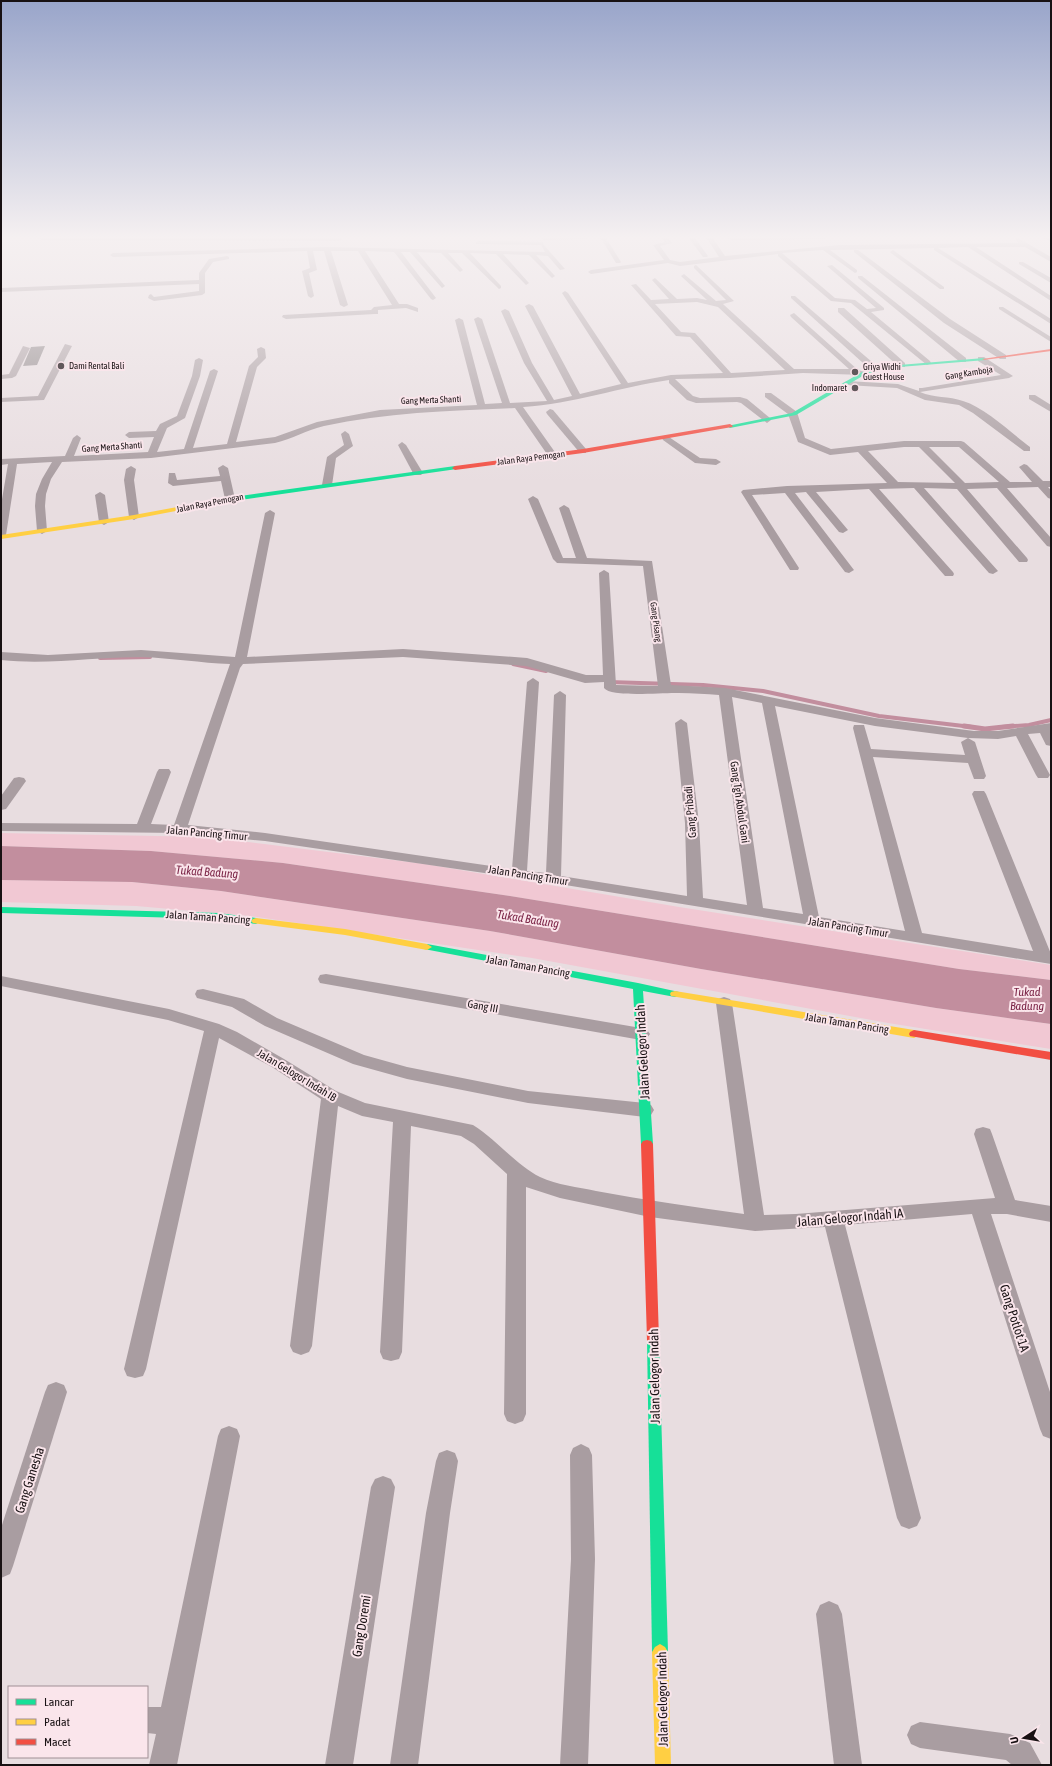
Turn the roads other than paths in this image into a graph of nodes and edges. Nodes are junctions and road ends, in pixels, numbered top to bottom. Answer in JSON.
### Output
{"nodes":[{"id":1,"x":478,"y":319,"type":"dead end"},
{"id":2,"x":509,"y":319,"type":"edge"},
{"id":3,"x":536,"y":319,"type":"edge"},
{"id":4,"x":583,"y":319,"type":"edge"},
{"id":5,"x":665,"y":319,"type":"edge"},
{"id":6,"x":734,"y":319,"type":"edge"},
{"id":7,"x":799,"y":319,"type":"edge"},
{"id":8,"x":818,"y":319,"type":"edge"},
{"id":9,"x":851,"y":319,"type":"edge"},
{"id":10,"x":876,"y":319,"type":"edge"},
{"id":11,"x":913,"y":319,"type":"edge"},
{"id":12,"x":945,"y":319,"type":"edge"},
{"id":13,"x":1019,"y":319,"type":"edge"},
{"id":14,"x":459,"y":320,"type":"dead end"},
{"id":15,"x":1051,"y":340,"type":"edge"},
{"id":16,"x":68,"y":346,"type":"dead end"},
{"id":17,"x":26,"y":348,"type":"dead end"},
{"id":18,"x":261,"y":349,"type":"dead end"},
{"id":19,"x":1051,"y":350,"type":"edge"},
{"id":20,"x":1003,"y":357,"type":"junction"},
{"id":21,"x":981,"y":359,"type":"junction"},
{"id":22,"x":199,"y":360,"type":"dead end"},
{"id":23,"x":963,"y":360,"type":"junction"},
{"id":24,"x":927,"y":362,"type":"junction"},
{"id":25,"x":902,"y":365,"type":"junction"},
{"id":26,"x":876,"y":370,"type":"junction"},
{"id":27,"x":214,"y":371,"type":"dead end"},
{"id":28,"x":791,"y":371,"type":"junction"},
{"id":29,"x":860,"y":372,"type":"junction"},
{"id":30,"x":730,"y":376,"type":"junction"},
{"id":31,"x":1,"y":377,"type":"edge"},
{"id":32,"x":672,"y":381,"type":"dead end"},
{"id":33,"x":847,"y":383,"type":"junction"},
{"id":34,"x":626,"y":386,"type":"junction"},
{"id":35,"x":922,"y":390,"type":"dead end"},
{"id":36,"x":768,"y":395,"type":"dead end"},
{"id":37,"x":577,"y":397,"type":"junction"},
{"id":38,"x":1032,"y":397,"type":"dead end"},
{"id":39,"x":1,"y":400,"type":"edge"},
{"id":40,"x":507,"y":406,"type":"junction"},
{"id":41,"x":518,"y":407,"type":"junction"},
{"id":42,"x":551,"y":407,"type":"junction"},
{"id":43,"x":482,"y":408,"type":"junction"},
{"id":44,"x":1051,"y":409,"type":"edge"},
{"id":45,"x":793,"y":414,"type":"junction"},
{"id":46,"x":767,"y":420,"type":"junction"},
{"id":47,"x":159,"y":434,"type":"junction"},
{"id":48,"x":346,"y":434,"type":"dead end"},
{"id":49,"x":129,"y":435,"type":"dead end"},
{"id":50,"x":76,"y":438,"type":"dead end"},
{"id":51,"x":666,"y":438,"type":"junction"},
{"id":52,"x":922,"y":444,"type":"junction"},
{"id":53,"x":230,"y":446,"type":"junction"},
{"id":54,"x":402,"y":446,"type":"dead end"},
{"id":55,"x":860,"y":448,"type":"junction"},
{"id":56,"x":1027,"y":449,"type":"dead end"},
{"id":57,"x":188,"y":451,"type":"junction"},
{"id":58,"x":583,"y":451,"type":"junction"},
{"id":59,"x":151,"y":455,"type":"junction"},
{"id":60,"x":552,"y":455,"type":"junction"},
{"id":61,"x":1,"y":462,"type":"edge"},
{"id":62,"x":60,"y":462,"type":"junction"},
{"id":63,"x":716,"y":462,"type":"dead end"},
{"id":64,"x":13,"y":464,"type":"junction"},
{"id":65,"x":1024,"y":467,"type":"dead end"},
{"id":66,"x":223,"y":468,"type":"dead end"},
{"id":67,"x":131,"y":469,"type":"dead end"},
{"id":68,"x":418,"y":473,"type":"junction"},
{"id":69,"x":172,"y":476,"type":"dead end"},
{"id":70,"x":225,"y":478,"type":"junction"},
{"id":71,"x":1040,"y":484,"type":"junction"},
{"id":72,"x":1051,"y":484,"type":"edge"},
{"id":73,"x":327,"y":485,"type":"junction"},
{"id":74,"x":871,"y":485,"type":"junction"},
{"id":75,"x":895,"y":485,"type":"junction"},
{"id":76,"x":1003,"y":485,"type":"junction"},
{"id":77,"x":917,"y":486,"type":"junction"},
{"id":78,"x":962,"y":486,"type":"junction"},
{"id":79,"x":787,"y":489,"type":"junction"},
{"id":80,"x":809,"y":489,"type":"junction"},
{"id":81,"x":100,"y":496,"type":"dead end"},
{"id":82,"x":1051,"y":496,"type":"edge"},
{"id":83,"x":230,"y":499,"type":"junction"},
{"id":84,"x":533,"y":499,"type":"dead end"},
{"id":85,"x":564,"y":508,"type":"dead end"},
{"id":86,"x":270,"y":513,"type":"dead end"},
{"id":87,"x":134,"y":517,"type":"junction"},
{"id":88,"x":104,"y":522,"type":"junction"},
{"id":89,"x":843,"y":530,"type":"dead end"},
{"id":90,"x":42,"y":531,"type":"junction"},
{"id":91,"x":1,"y":536,"type":"edge"},
{"id":92,"x":1051,"y":544,"type":"edge"},
{"id":93,"x":1023,"y":560,"type":"dead end"},
{"id":94,"x":583,"y":562,"type":"junction"},
{"id":95,"x":794,"y":568,"type":"dead end"},
{"id":96,"x":849,"y":570,"type":"dead end"},
{"id":97,"x":993,"y":571,"type":"dead end"},
{"id":98,"x":604,"y":573,"type":"dead end"},
{"id":99,"x":949,"y":574,"type":"dead end"},
{"id":100,"x":1,"y":656,"type":"edge"},
{"id":101,"x":237,"y":664,"type":"junction"},
{"id":102,"x":533,"y":682,"type":"dead end"},
{"id":103,"x":610,"y":682,"type":"junction"},
{"id":104,"x":664,"y":686,"type":"junction"},
{"id":105,"x":725,"y":692,"type":"junction"},
{"id":106,"x":560,"y":695,"type":"dead end"},
{"id":107,"x":768,"y":700,"type":"junction"},
{"id":108,"x":681,"y":723,"type":"dead end"},
{"id":109,"x":1048,"y":727,"type":"edge"},
{"id":110,"x":859,"y":728,"type":"dead end"},
{"id":111,"x":1020,"y":732,"type":"junction"},
{"id":112,"x":968,"y":742,"type":"dead end"},
{"id":113,"x":1051,"y":742,"type":"edge"},
{"id":114,"x":865,"y":752,"type":"junction"},
{"id":115,"x":974,"y":759,"type":"junction"},
{"id":116,"x":164,"y":772,"type":"dead end"},
{"id":117,"x":1043,"y":775,"type":"dead end"},
{"id":118,"x":979,"y":776,"type":"dead end"},
{"id":119,"x":20,"y":781,"type":"dead end"},
{"id":120,"x":979,"y":794,"type":"dead end"},
{"id":121,"x":1,"y":806,"type":"edge"},
{"id":122,"x":1,"y":827,"type":"edge"},
{"id":123,"x":143,"y":828,"type":"junction"},
{"id":124,"x":180,"y":829,"type":"junction"},
{"id":125,"x":519,"y":874,"type":"junction"},
{"id":126,"x":553,"y":879,"type":"junction"},
{"id":127,"x":695,"y":901,"type":"junction"},
{"id":128,"x":1,"y":910,"type":"edge"},
{"id":129,"x":756,"y":912,"type":"junction"},
{"id":130,"x":812,"y":922,"type":"junction"},
{"id":131,"x":915,"y":938,"type":"junction"},
{"id":132,"x":1047,"y":958,"type":"edge"},
{"id":133,"x":326,"y":979,"type":"dead end"},
{"id":134,"x":1,"y":981,"type":"edge"},
{"id":135,"x":638,"y":986,"type":"junction"},
{"id":136,"x":203,"y":994,"type":"dead end"},
{"id":137,"x":724,"y":1003,"type":"junction"},
{"id":138,"x":213,"y":1028,"type":"junction"},
{"id":139,"x":641,"y":1034,"type":"junction"},
{"id":140,"x":1051,"y":1056,"type":"edge"},
{"id":141,"x":330,"y":1096,"type":"junction"},
{"id":142,"x":646,"y":1110,"type":"junction"},
{"id":143,"x":402,"y":1118,"type":"junction"},
{"id":144,"x":983,"y":1134,"type":"dead end"},
{"id":145,"x":517,"y":1171,"type":"junction"},
{"id":146,"x":979,"y":1206,"type":"junction"},
{"id":147,"x":1007,"y":1206,"type":"junction"},
{"id":148,"x":650,"y":1209,"type":"junction"},
{"id":149,"x":1051,"y":1214,"type":"edge"},
{"id":150,"x":833,"y":1218,"type":"junction"},
{"id":151,"x":755,"y":1223,"type":"junction"},
{"id":152,"x":300,"y":1346,"type":"dead end"},
{"id":153,"x":391,"y":1352,"type":"dead end"},
{"id":154,"x":134,"y":1368,"type":"dead end"},
{"id":155,"x":56,"y":1392,"type":"dead end"},
{"id":156,"x":515,"y":1414,"type":"dead end"},
{"id":157,"x":1051,"y":1429,"type":"edge"},
{"id":158,"x":229,"y":1436,"type":"dead end"},
{"id":159,"x":581,"y":1455,"type":"dead end"},
{"id":160,"x":447,"y":1461,"type":"dead end"},
{"id":161,"x":383,"y":1487,"type":"dead end"},
{"id":162,"x":909,"y":1518,"type":"dead end"},
{"id":163,"x":1,"y":1566,"type":"edge"},
{"id":164,"x":829,"y":1614,"type":"dead end"},
{"id":165,"x":159,"y":1720,"type":"edge"},
{"id":166,"x":920,"y":1735,"type":"dead end"},
{"id":167,"x":162,"y":1765,"type":"edge"},
{"id":168,"x":339,"y":1765,"type":"edge"},
{"id":169,"x":404,"y":1765,"type":"edge"},
{"id":170,"x":574,"y":1765,"type":"edge"},
{"id":171,"x":663,"y":1765,"type":"edge"},
{"id":172,"x":848,"y":1765,"type":"edge"},
{"id":173,"x":1028,"y":1765,"type":"edge"}],
"edges":[{"from":1,"to":40,"type":"street"},
{"from":2,"to":42,"type":"street"},
{"from":3,"to":37,"type":"street"},
{"from":4,"to":34,"type":"street"},
{"from":5,"to":30,"type":"street"},
{"from":6,"to":28,"type":"street"},
{"from":7,"to":29,"type":"street"},
{"from":8,"to":26,"type":"street"},
{"from":9,"to":25,"type":"street"},
{"from":10,"to":24,"type":"street"},
{"from":11,"to":23,"type":"street"},
{"from":12,"to":20,"type":"street"},
{"from":13,"to":15,"type":"street"},
{"from":14,"to":43,"type":"street"},
{"from":16,"to":39,"type":"street"},
{"from":17,"to":31,"type":"street"},
{"from":18,"to":53,"type":"street"},
{"from":19,"to":20,"type":"street","name":"Jalan Raya Pemogan"},
{"from":20,"to":21,"type":"street","name":"Jalan Raya Pemogan"},
{"from":21,"to":23,"type":"street","name":"Jalan Raya Pemogan"},
{"from":21,"to":35,"type":"street","name":"Gang Kamboja"},
{"from":22,"to":47,"type":"street"},
{"from":23,"to":24,"type":"street","name":"Jalan Raya Pemogan"},
{"from":24,"to":25,"type":"street","name":"Jalan Raya Pemogan"},
{"from":25,"to":26,"type":"street","name":"Jalan Raya Pemogan"},
{"from":26,"to":29,"type":"street","name":"Jalan Raya Pemogan"},
{"from":27,"to":57,"type":"street"},
{"from":28,"to":29,"type":"street","name":"Gang Merta Shanti"},
{"from":28,"to":30,"type":"street","name":"Gang Merta Shanti"},
{"from":29,"to":33,"type":"street","name":"Jalan Raya Pemogan"},
{"from":30,"to":34,"type":"street","name":"Gang Merta Shanti"},
{"from":32,"to":46,"type":"street"},
{"from":33,"to":45,"type":"street","name":"Jalan Raya Pemogan"},
{"from":33,"to":56,"type":"street"},
{"from":34,"to":37,"type":"street","name":"Gang Merta Shanti"},
{"from":36,"to":45,"type":"street"},
{"from":37,"to":42,"type":"street","name":"Gang Merta Shanti"},
{"from":38,"to":44,"type":"street"},
{"from":40,"to":41,"type":"street","name":"Gang Merta Shanti"},
{"from":40,"to":43,"type":"street","name":"Gang Merta Shanti"},
{"from":41,"to":42,"type":"street","name":"Gang Merta Shanti"},
{"from":41,"to":60,"type":"street"},
{"from":42,"to":58,"type":"street"},
{"from":43,"to":53,"type":"street","name":"Gang Merta Shanti"},
{"from":45,"to":46,"type":"street","name":"Jalan Raya Pemogan"},
{"from":45,"to":55,"type":"street"},
{"from":46,"to":51,"type":"street","name":"Jalan Raya Pemogan"},
{"from":47,"to":49,"type":"street"},
{"from":47,"to":59,"type":"street"},
{"from":48,"to":73,"type":"street"},
{"from":50,"to":62,"type":"street"},
{"from":51,"to":58,"type":"street","name":"Jalan Raya Pemogan"},
{"from":51,"to":63,"type":"street"},
{"from":52,"to":55,"type":"street"},
{"from":52,"to":76,"type":"street"},
{"from":52,"to":78,"type":"street"},
{"from":53,"to":57,"type":"street","name":"Gang Merta Shanti"},
{"from":54,"to":68,"type":"street"},
{"from":55,"to":75,"type":"street"},
{"from":57,"to":59,"type":"street","name":"Gang Merta Shanti"},
{"from":58,"to":60,"type":"street","name":"Jalan Raya Pemogan"},
{"from":59,"to":62,"type":"street","name":"Gang Merta Shanti"},
{"from":60,"to":68,"type":"street","name":"Jalan Raya Pemogan"},
{"from":61,"to":64,"type":"street","name":"Gang Merta Shanti"},
{"from":62,"to":64,"type":"street","name":"Gang Merta Shanti"},
{"from":62,"to":90,"type":"street"},
{"from":64,"to":91,"type":"street"},
{"from":65,"to":71,"type":"street"},
{"from":66,"to":70,"type":"street"},
{"from":67,"to":87,"type":"street"},
{"from":68,"to":73,"type":"street","name":"Jalan Raya Pemogan"},
{"from":69,"to":70,"type":"street"},
{"from":70,"to":83,"type":"street"},
{"from":71,"to":72,"type":"street"},
{"from":71,"to":76,"type":"street"},
{"from":71,"to":82,"type":"street"},
{"from":73,"to":83,"type":"street","name":"Jalan Raya Pemogan"},
{"from":74,"to":75,"type":"street"},
{"from":74,"to":80,"type":"street"},
{"from":74,"to":99,"type":"street"},
{"from":75,"to":77,"type":"street"},
{"from":76,"to":78,"type":"street"},
{"from":76,"to":92,"type":"street"},
{"from":77,"to":78,"type":"street"},
{"from":77,"to":97,"type":"street"},
{"from":78,"to":93,"type":"street"},
{"from":79,"to":80,"type":"street"},
{"from":79,"to":95,"type":"street"},
{"from":79,"to":96,"type":"street"},
{"from":80,"to":89,"type":"street"},
{"from":81,"to":88,"type":"street"},
{"from":83,"to":87,"type":"street","name":"Jalan Raya Pemogan"},
{"from":84,"to":94,"type":"street"},
{"from":85,"to":94,"type":"street"},
{"from":86,"to":101,"type":"street"},
{"from":87,"to":88,"type":"street","name":"Jalan Raya Pemogan"},
{"from":88,"to":90,"type":"street","name":"Jalan Raya Pemogan"},
{"from":90,"to":91,"type":"street","name":"Jalan Raya Pemogan"},
{"from":94,"to":104,"type":"street","name":"Gang Pisang"},
{"from":98,"to":103,"type":"street"},
{"from":100,"to":101,"type":"street"},
{"from":101,"to":103,"type":"street"},
{"from":101,"to":124,"type":"street"},
{"from":102,"to":125,"type":"street"},
{"from":103,"to":104,"type":"street"},
{"from":104,"to":105,"type":"street"},
{"from":105,"to":107,"type":"street"},
{"from":105,"to":129,"type":"street","name":"Gang Tgh Abdul Gani"},
{"from":106,"to":126,"type":"street"},
{"from":107,"to":111,"type":"street"},
{"from":107,"to":130,"type":"street"},
{"from":108,"to":127,"type":"street","name":"Gang Pribadi"},
{"from":109,"to":111,"type":"street"},
{"from":109,"to":113,"type":"street"},
{"from":110,"to":114,"type":"street"},
{"from":111,"to":117,"type":"street"},
{"from":112,"to":115,"type":"street"},
{"from":114,"to":115,"type":"street"},
{"from":114,"to":131,"type":"street"},
{"from":115,"to":118,"type":"street"},
{"from":116,"to":123,"type":"street"},
{"from":119,"to":121,"type":"street"},
{"from":120,"to":132,"type":"street"},
{"from":122,"to":123,"type":"street","name":"Jalan Pancing Timur"},
{"from":123,"to":124,"type":"street","name":"Jalan Pancing Timur"},
{"from":124,"to":125,"type":"street","name":"Jalan Pancing Timur"},
{"from":125,"to":126,"type":"street","name":"Jalan Pancing Timur"},
{"from":126,"to":127,"type":"street","name":"Jalan Pancing Timur"},
{"from":127,"to":129,"type":"street","name":"Jalan Pancing Timur"},
{"from":128,"to":135,"type":"street","name":"Jalan Taman Pancing"},
{"from":129,"to":130,"type":"street","name":"Jalan Pancing Timur"},
{"from":130,"to":131,"type":"street","name":"Jalan Pancing Timur"},
{"from":131,"to":132,"type":"street","name":"Jalan Pancing Timur"},
{"from":133,"to":139,"type":"street","name":"Gang III"},
{"from":134,"to":138,"type":"street","name":"Jalan Gelogor Indah IB"},
{"from":135,"to":137,"type":"street","name":"Jalan Taman Pancing"},
{"from":135,"to":139,"type":"street","name":"Jalan Gelogor Indah"},
{"from":136,"to":142,"type":"street"},
{"from":137,"to":140,"type":"street","name":"Jalan Taman Pancing"},
{"from":137,"to":151,"type":"street"},
{"from":138,"to":141,"type":"street","name":"Jalan Gelogor Indah IB"},
{"from":138,"to":154,"type":"street"},
{"from":139,"to":142,"type":"street","name":"Jalan Gelogor Indah"},
{"from":141,"to":143,"type":"street","name":"Jalan Gelogor Indah IB"},
{"from":141,"to":152,"type":"street"},
{"from":142,"to":148,"type":"street","name":"Jalan Gelogor Indah"},
{"from":143,"to":145,"type":"street","name":"Jalan Gelogor Indah IB"},
{"from":143,"to":153,"type":"street"},
{"from":144,"to":147,"type":"street"},
{"from":145,"to":148,"type":"street","name":"Jalan Gelogor Indah IB"},
{"from":145,"to":156,"type":"street"},
{"from":146,"to":147,"type":"street","name":"Jalan Gelogor Indah IA"},
{"from":146,"to":150,"type":"street","name":"Jalan Gelogor Indah IA"},
{"from":146,"to":157,"type":"street","name":"Gang Potlot 1A"},
{"from":147,"to":149,"type":"street","name":"Jalan Gelogor Indah IA"},
{"from":148,"to":151,"type":"street","name":"Jalan Gelogor Indah IA"},
{"from":148,"to":171,"type":"street","name":"Jalan Gelogor Indah"},
{"from":150,"to":151,"type":"street","name":"Jalan Gelogor Indah IA"},
{"from":150,"to":162,"type":"street"},
{"from":155,"to":163,"type":"street","name":"Gang Ganesha"},
{"from":158,"to":165,"type":"street"},
{"from":159,"to":170,"type":"street"},
{"from":160,"to":169,"type":"street"},
{"from":161,"to":168,"type":"street","name":"Gang Doremi"},
{"from":164,"to":172,"type":"street"},
{"from":165,"to":167,"type":"street"},
{"from":166,"to":173,"type":"street"}]}
